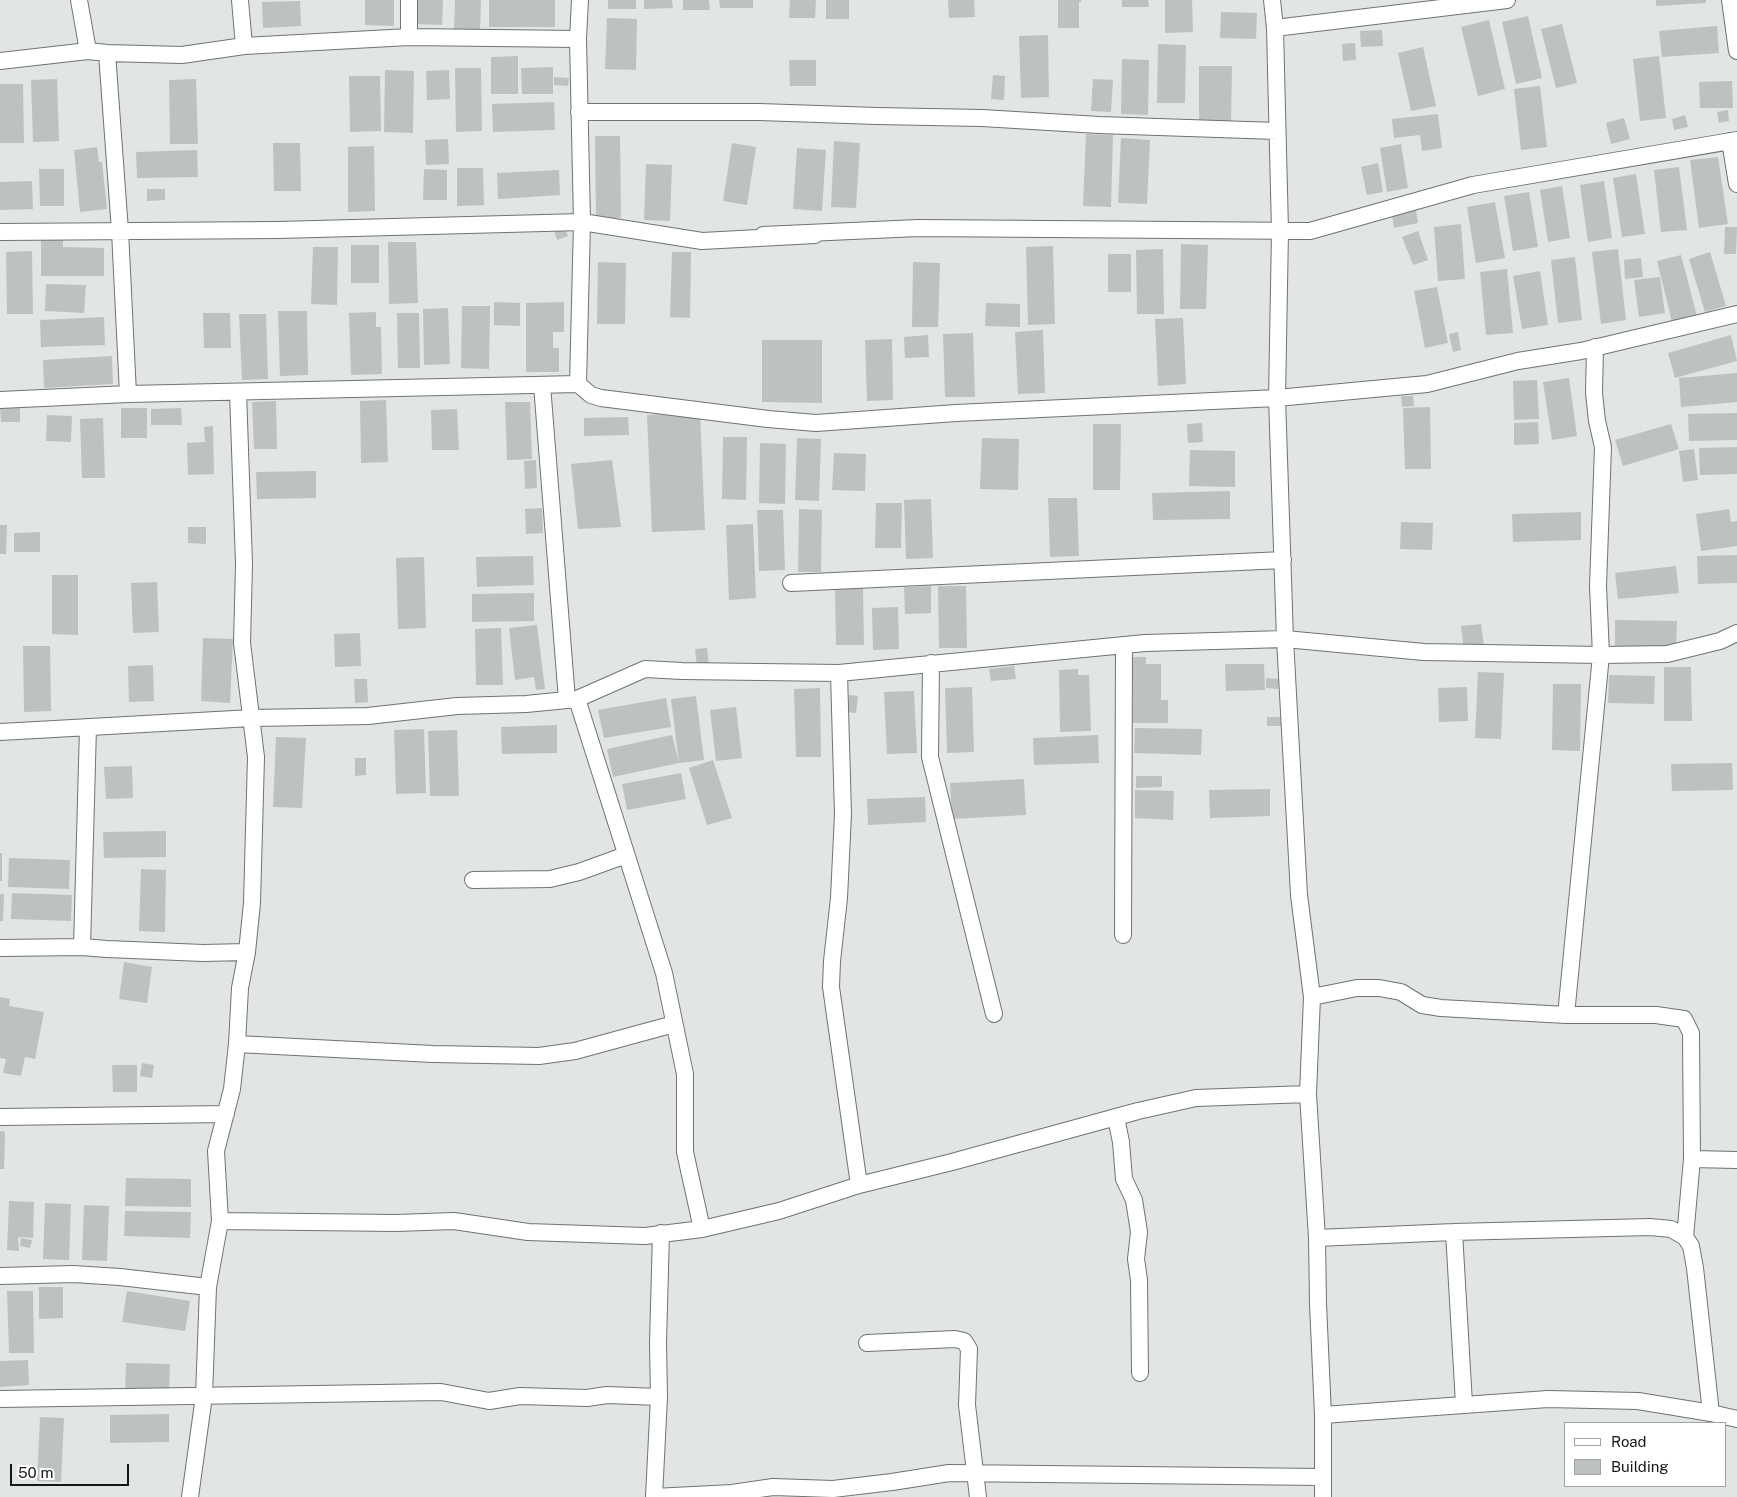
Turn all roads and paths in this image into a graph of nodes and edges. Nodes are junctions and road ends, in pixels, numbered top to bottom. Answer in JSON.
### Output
{"nodes":[{"id":1,"x":79,"y":0,"type":"edge"},
{"id":2,"x":240,"y":0,"type":"edge"},
{"id":3,"x":409,"y":0,"type":"edge"},
{"id":4,"x":580,"y":0,"type":"edge"},
{"id":5,"x":1272,"y":0,"type":"edge"},
{"id":6,"x":1507,"y":0,"type":"edge"},
{"id":7,"x":1730,"y":0,"type":"edge"},
{"id":8,"x":1274,"y":28,"type":"junction"},
{"id":9,"x":409,"y":37,"type":"junction"},
{"id":10,"x":578,"y":39,"type":"junction"},
{"id":11,"x":244,"y":46,"type":"junction"},
{"id":12,"x":88,"y":51,"type":"junction"},
{"id":13,"x":1737,"y":51,"type":"edge"},
{"id":14,"x":107,"y":53,"type":"junction"},
{"id":15,"x":0,"y":61,"type":"edge"},
{"id":16,"x":579,"y":112,"type":"junction"},
{"id":17,"x":1277,"y":131,"type":"junction"},
{"id":18,"x":1734,"y":140,"type":"edge"},
{"id":19,"x":1737,"y":184,"type":"edge"},
{"id":20,"x":582,"y":222,"type":"junction"},
{"id":21,"x":120,"y":231,"type":"junction"},
{"id":22,"x":1280,"y":231,"type":"junction"},
{"id":23,"x":0,"y":232,"type":"edge"},
{"id":24,"x":1737,"y":314,"type":"edge"},
{"id":25,"x":1594,"y":347,"type":"junction"},
{"id":26,"x":578,"y":384,"type":"junction"},
{"id":27,"x":542,"y":385,"type":"junction"},
{"id":28,"x":238,"y":392,"type":"junction"},
{"id":29,"x":128,"y":394,"type":"junction"},
{"id":30,"x":1277,"y":398,"type":"junction"},
{"id":31,"x":0,"y":400,"type":"edge"},
{"id":32,"x":1283,"y":560,"type":"junction"},
{"id":33,"x":791,"y":584,"type":"dead end"},
{"id":34,"x":1737,"y":633,"type":"edge"},
{"id":35,"x":1284,"y":639,"type":"junction"},
{"id":36,"x":1124,"y":645,"type":"junction"},
{"id":37,"x":1601,"y":655,"type":"junction"},
{"id":38,"x":931,"y":663,"type":"junction"},
{"id":39,"x":839,"y":673,"type":"junction"},
{"id":40,"x":572,"y":700,"type":"junction"},
{"id":41,"x":252,"y":718,"type":"junction"},
{"id":42,"x":88,"y":727,"type":"junction"},
{"id":43,"x":0,"y":732,"type":"edge"},
{"id":44,"x":626,"y":855,"type":"junction"},
{"id":45,"x":473,"y":880,"type":"dead end"},
{"id":46,"x":1123,"y":935,"type":"dead end"},
{"id":47,"x":82,"y":946,"type":"junction"},
{"id":48,"x":0,"y":948,"type":"edge"},
{"id":49,"x":247,"y":952,"type":"junction"},
{"id":50,"x":1312,"y":997,"type":"junction"},
{"id":51,"x":994,"y":1014,"type":"dead end"},
{"id":52,"x":1566,"y":1014,"type":"junction"},
{"id":53,"x":674,"y":1024,"type":"junction"},
{"id":54,"x":237,"y":1044,"type":"junction"},
{"id":55,"x":1308,"y":1094,"type":"junction"},
{"id":56,"x":226,"y":1114,"type":"junction"},
{"id":57,"x":0,"y":1116,"type":"edge"},
{"id":58,"x":1116,"y":1118,"type":"junction"},
{"id":59,"x":1692,"y":1160,"type":"junction"},
{"id":60,"x":1737,"y":1160,"type":"edge"},
{"id":61,"x":859,"y":1185,"type":"junction"},
{"id":62,"x":220,"y":1221,"type":"junction"},
{"id":63,"x":702,"y":1229,"type":"junction"},
{"id":64,"x":1454,"y":1232,"type":"junction"},
{"id":65,"x":661,"y":1234,"type":"junction"},
{"id":66,"x":1685,"y":1237,"type":"junction"},
{"id":67,"x":1317,"y":1238,"type":"junction"},
{"id":68,"x":0,"y":1276,"type":"edge"},
{"id":69,"x":208,"y":1287,"type":"junction"},
{"id":70,"x":867,"y":1343,"type":"dead end"},
{"id":71,"x":1140,"y":1373,"type":"dead end"},
{"id":72,"x":204,"y":1396,"type":"junction"},
{"id":73,"x":659,"y":1397,"type":"junction"},
{"id":74,"x":0,"y":1399,"type":"edge"},
{"id":75,"x":1464,"y":1404,"type":"junction"},
{"id":76,"x":1711,"y":1413,"type":"junction"},
{"id":77,"x":1323,"y":1415,"type":"junction"},
{"id":78,"x":1737,"y":1419,"type":"edge"},
{"id":79,"x":976,"y":1474,"type":"junction"},
{"id":80,"x":1323,"y":1477,"type":"junction"},
{"id":81,"x":190,"y":1497,"type":"edge"},
{"id":82,"x":654,"y":1497,"type":"edge"},
{"id":83,"x":978,"y":1497,"type":"edge"},
{"id":84,"x":1324,"y":1497,"type":"edge"}],
"edges":[{"from":1,"to":12,"type":"street"},
{"from":2,"to":11,"type":"street"},
{"from":3,"to":9,"type":"street"},
{"from":4,"to":10,"type":"street"},
{"from":5,"to":8,"type":"street"},
{"from":6,"to":8,"type":"street"},
{"from":7,"to":13,"type":"street"},
{"from":8,"to":17,"type":"street"},
{"from":9,"to":10,"type":"street"},
{"from":9,"to":11,"type":"street"},
{"from":10,"to":16,"type":"street"},
{"from":11,"to":14,"type":"street"},
{"from":12,"to":14,"type":"street"},
{"from":12,"to":15,"type":"street"},
{"from":14,"to":21,"type":"street"},
{"from":16,"to":17,"type":"street"},
{"from":16,"to":20,"type":"street"},
{"from":17,"to":22,"type":"street"},
{"from":18,"to":19,"type":"street"},
{"from":18,"to":22,"type":"street"},
{"from":20,"to":21,"type":"street"},
{"from":20,"to":22,"type":"street"},
{"from":20,"to":26,"type":"street"},
{"from":21,"to":23,"type":"street"},
{"from":21,"to":29,"type":"street"},
{"from":22,"to":30,"type":"street"},
{"from":24,"to":25,"type":"street"},
{"from":25,"to":30,"type":"street"},
{"from":25,"to":37,"type":"street"},
{"from":26,"to":27,"type":"street"},
{"from":26,"to":30,"type":"street"},
{"from":27,"to":28,"type":"street"},
{"from":27,"to":40,"type":"street"},
{"from":28,"to":29,"type":"street"},
{"from":28,"to":41,"type":"street"},
{"from":29,"to":31,"type":"street"},
{"from":30,"to":32,"type":"street"},
{"from":32,"to":33,"type":"street"},
{"from":32,"to":35,"type":"street"},
{"from":34,"to":37,"type":"street"},
{"from":35,"to":36,"type":"street"},
{"from":35,"to":37,"type":"street"},
{"from":35,"to":50,"type":"street"},
{"from":36,"to":38,"type":"street"},
{"from":36,"to":46,"type":"street"},
{"from":37,"to":52,"type":"street"},
{"from":38,"to":39,"type":"street"},
{"from":38,"to":51,"type":"street"},
{"from":39,"to":40,"type":"street"},
{"from":39,"to":61,"type":"street"},
{"from":40,"to":41,"type":"street"},
{"from":40,"to":44,"type":"street"},
{"from":41,"to":42,"type":"street"},
{"from":41,"to":49,"type":"street"},
{"from":42,"to":43,"type":"street"},
{"from":42,"to":47,"type":"street"},
{"from":44,"to":45,"type":"street"},
{"from":44,"to":53,"type":"street"},
{"from":47,"to":48,"type":"street"},
{"from":47,"to":49,"type":"street"},
{"from":49,"to":54,"type":"street"},
{"from":50,"to":52,"type":"street"},
{"from":50,"to":55,"type":"street"},
{"from":52,"to":59,"type":"street"},
{"from":53,"to":54,"type":"street"},
{"from":53,"to":63,"type":"street"},
{"from":54,"to":56,"type":"street"},
{"from":55,"to":58,"type":"street"},
{"from":55,"to":67,"type":"street"},
{"from":56,"to":57,"type":"street"},
{"from":56,"to":62,"type":"street"},
{"from":58,"to":61,"type":"street"},
{"from":58,"to":71,"type":"street"},
{"from":59,"to":60,"type":"street"},
{"from":59,"to":66,"type":"street"},
{"from":61,"to":63,"type":"street"},
{"from":62,"to":65,"type":"street"},
{"from":62,"to":69,"type":"street"},
{"from":63,"to":65,"type":"street"},
{"from":64,"to":66,"type":"street"},
{"from":64,"to":67,"type":"street"},
{"from":64,"to":75,"type":"street"},
{"from":65,"to":73,"type":"street"},
{"from":66,"to":76,"type":"street"},
{"from":67,"to":77,"type":"street"},
{"from":68,"to":69,"type":"street"},
{"from":69,"to":72,"type":"street"},
{"from":70,"to":79,"type":"street"},
{"from":72,"to":73,"type":"street"},
{"from":72,"to":74,"type":"street"},
{"from":72,"to":81,"type":"street"},
{"from":73,"to":82,"type":"street"},
{"from":75,"to":76,"type":"street"},
{"from":75,"to":77,"type":"street"},
{"from":76,"to":78,"type":"street"},
{"from":77,"to":80,"type":"street"},
{"from":79,"to":80,"type":"street"},
{"from":79,"to":82,"type":"street"},
{"from":79,"to":83,"type":"street"},
{"from":80,"to":84,"type":"street"}]}
